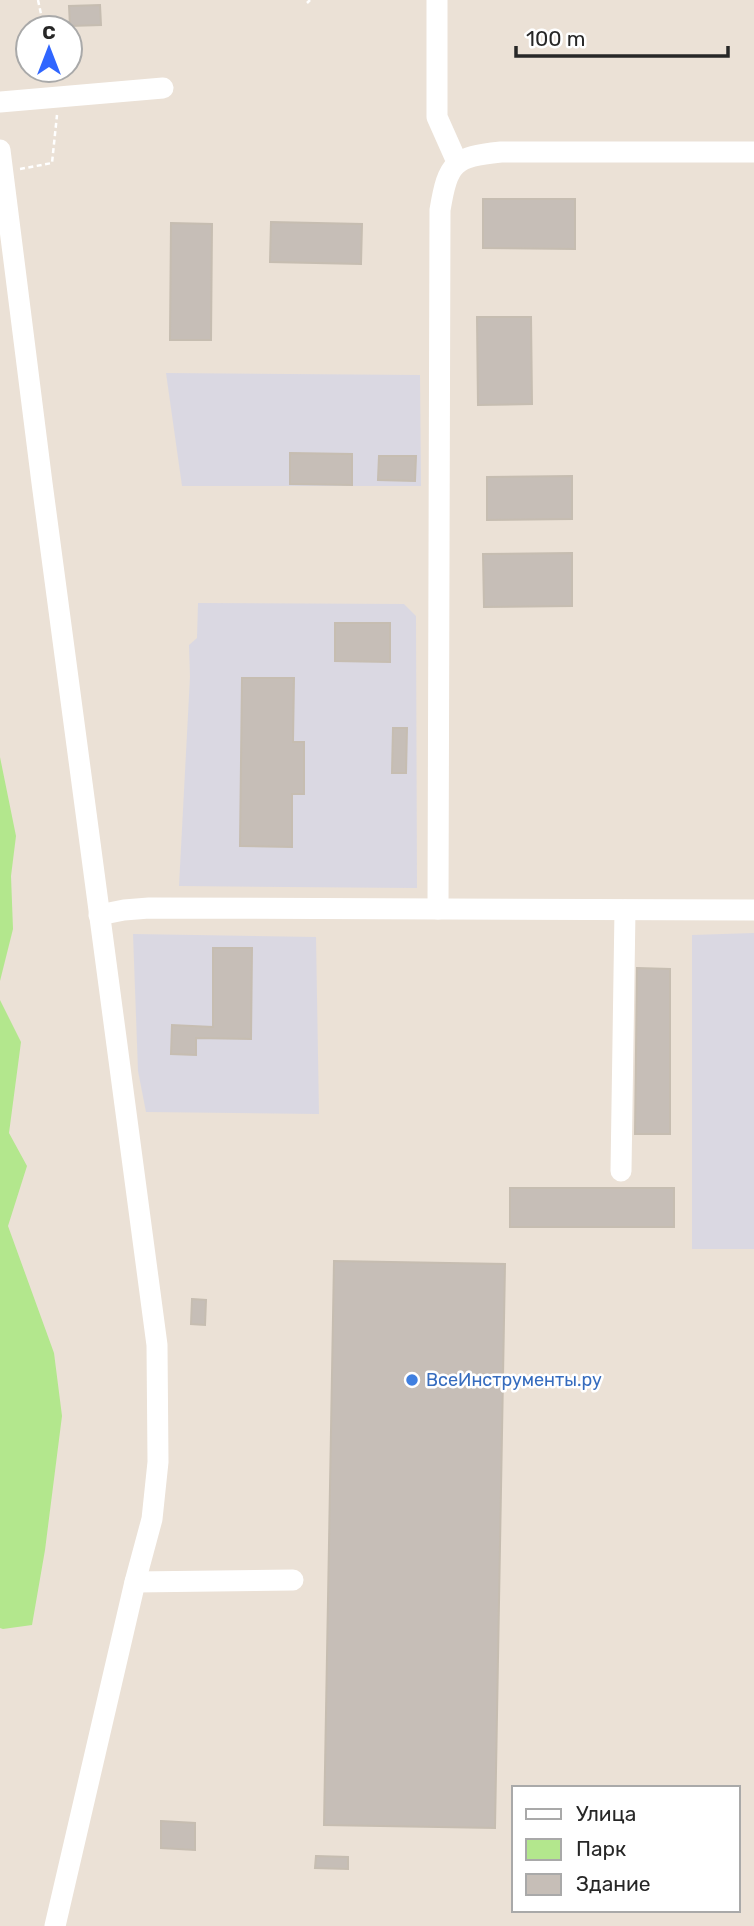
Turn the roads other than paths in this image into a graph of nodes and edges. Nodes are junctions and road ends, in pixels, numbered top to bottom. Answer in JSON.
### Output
{"nodes":[{"id":1,"x":437,"y":0,"type":"edge"},
{"id":2,"x":163,"y":88,"type":"dead end"},
{"id":3,"x":0,"y":102,"type":"edge"},
{"id":4,"x":0,"y":150,"type":"edge"},
{"id":5,"x":754,"y":152,"type":"edge"},
{"id":6,"x":457,"y":162,"type":"junction"},
{"id":7,"x":438,"y":909,"type":"junction"},
{"id":8,"x":625,"y":910,"type":"junction"},
{"id":9,"x":754,"y":910,"type":"edge"},
{"id":10,"x":99,"y":915,"type":"junction"},
{"id":11,"x":621,"y":1171,"type":"dead end"},
{"id":12,"x":293,"y":1580,"type":"dead end"},
{"id":13,"x":135,"y":1582,"type":"junction"},
{"id":14,"x":55,"y":1926,"type":"edge"}],
"edges":[{"from":1,"to":6,"type":"street"},
{"from":2,"to":3,"type":"street"},
{"from":4,"to":10,"type":"street"},
{"from":5,"to":6,"type":"street"},
{"from":6,"to":7,"type":"street"},
{"from":7,"to":8,"type":"street"},
{"from":7,"to":10,"type":"street"},
{"from":8,"to":9,"type":"street"},
{"from":8,"to":11,"type":"street"},
{"from":10,"to":13,"type":"street"},
{"from":12,"to":13,"type":"street"},
{"from":13,"to":14,"type":"street"}]}
